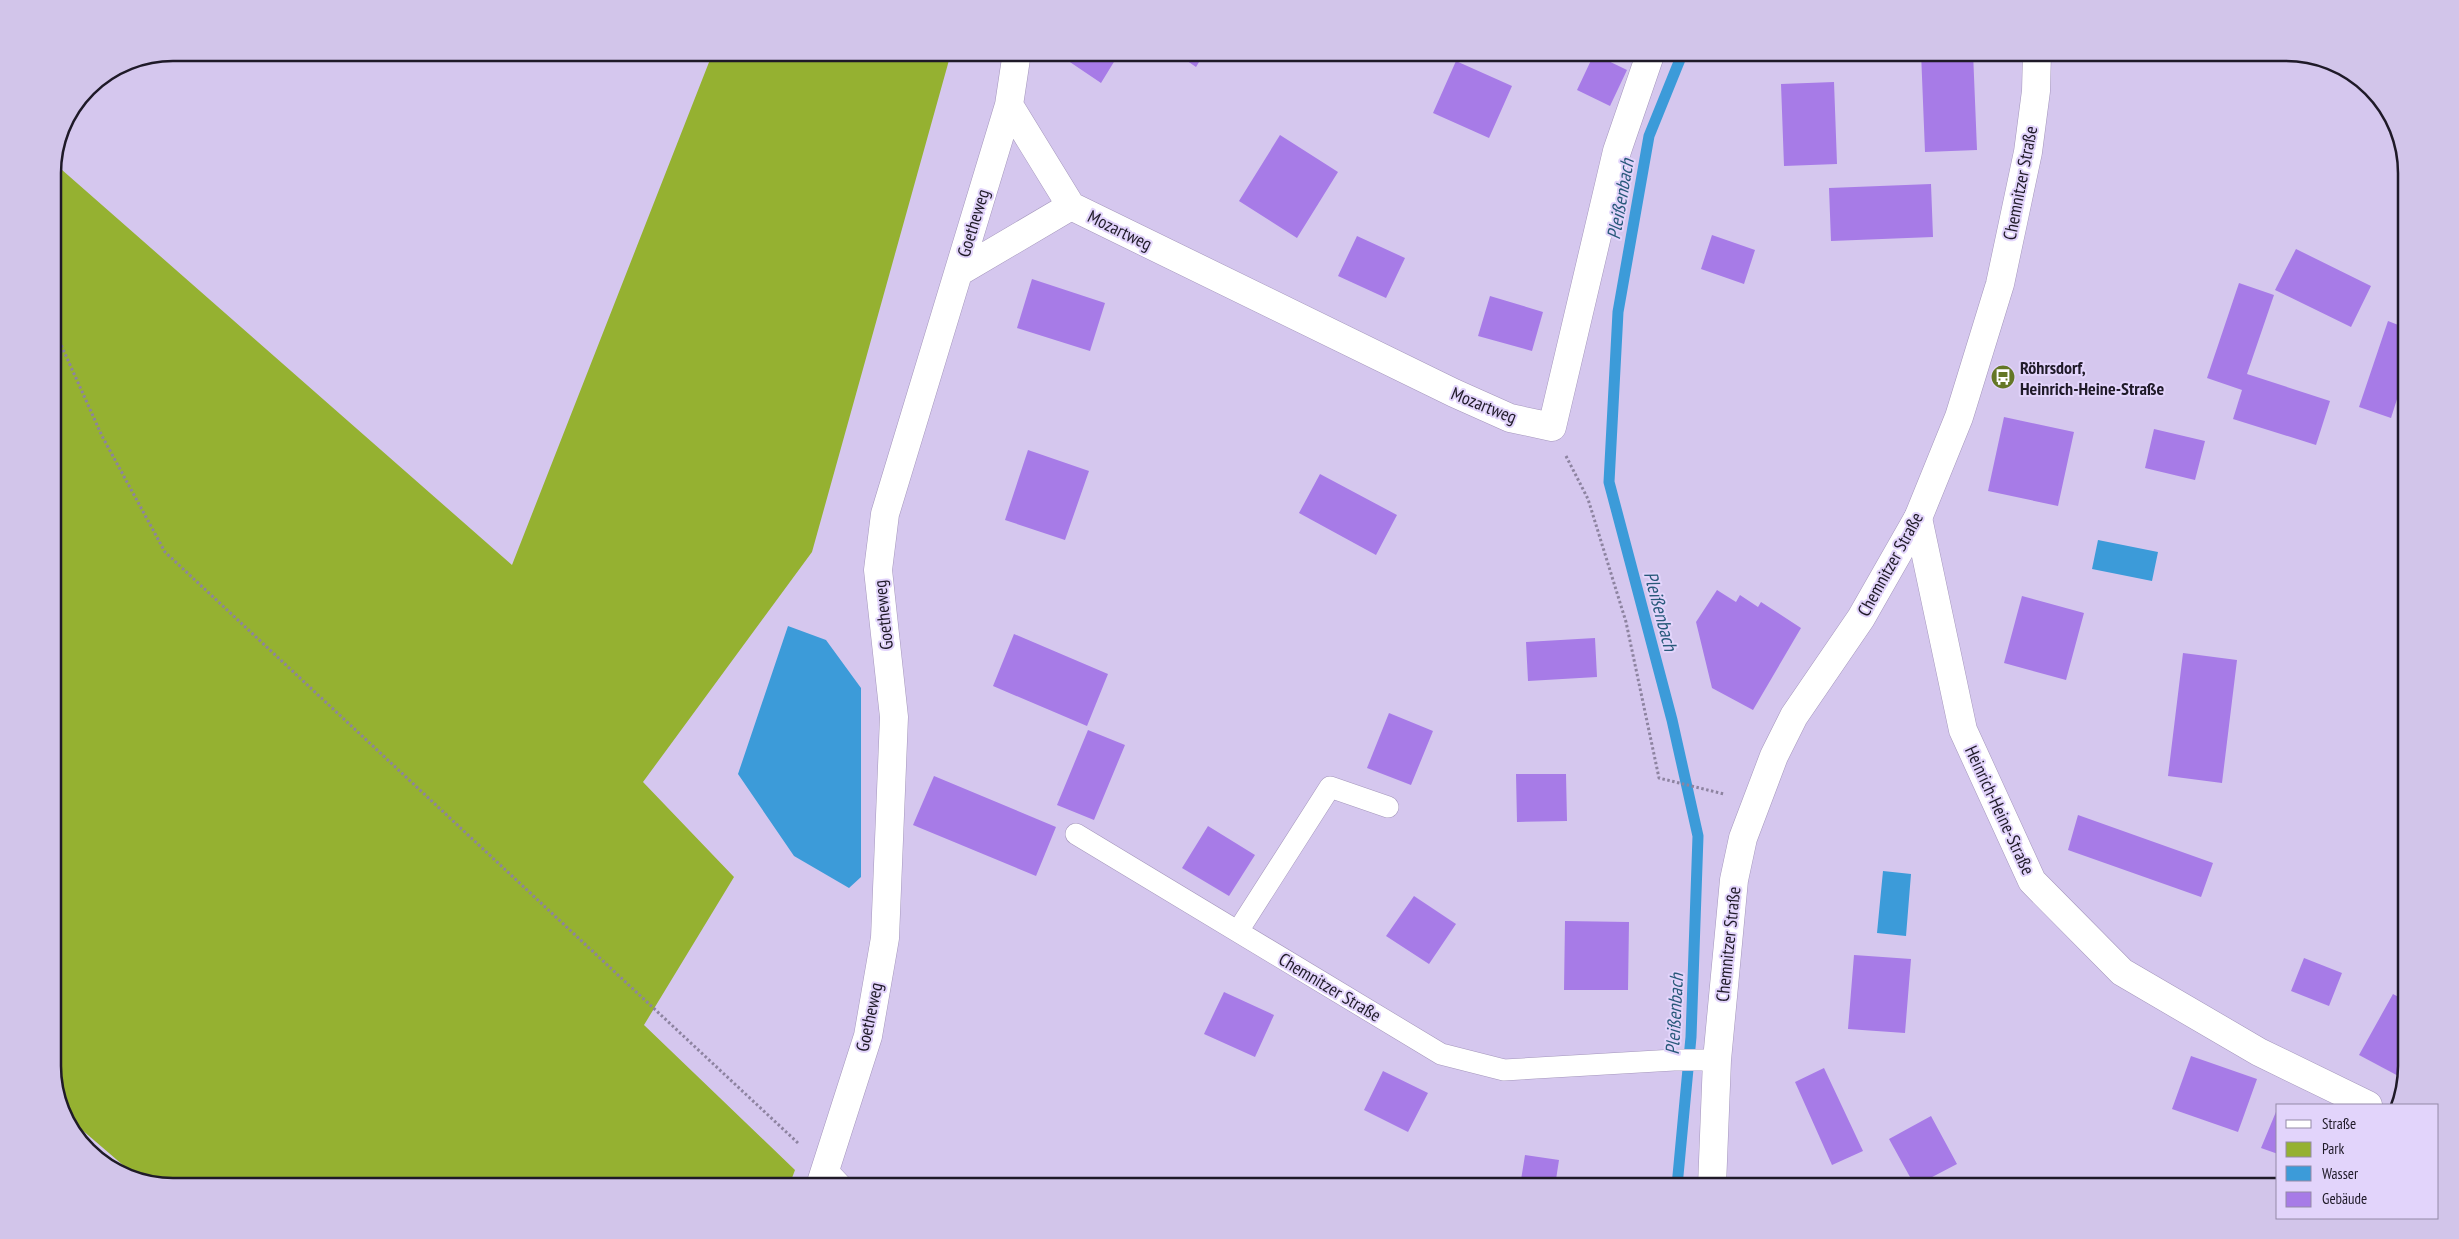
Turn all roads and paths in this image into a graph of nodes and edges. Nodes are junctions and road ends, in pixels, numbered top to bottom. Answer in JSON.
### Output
{"nodes":[{"id":1,"x":1016,"y":61,"type":"edge"},
{"id":2,"x":1649,"y":61,"type":"edge"},
{"id":3,"x":2037,"y":61,"type":"edge"},
{"id":4,"x":1009,"y":105,"type":"junction"},
{"id":5,"x":1071,"y":206,"type":"junction"},
{"id":6,"x":959,"y":272,"type":"junction"},
{"id":7,"x":61,"y":345,"type":"edge"},
{"id":8,"x":1552,"y":427,"type":"junction"},
{"id":9,"x":1918,"y":518,"type":"junction"},
{"id":10,"x":1716,"y":792,"type":"dead end"},
{"id":11,"x":1388,"y":807,"type":"dead end"},
{"id":12,"x":1076,"y":834,"type":"dead end"},
{"id":13,"x":1238,"y":932,"type":"junction"},
{"id":14,"x":1710,"y":1060,"type":"junction"},
{"id":15,"x":2366,"y":1104,"type":"edge"},
{"id":16,"x":827,"y":1178,"type":"edge"},
{"id":17,"x":831,"y":1178,"type":"edge"},
{"id":18,"x":1712,"y":1178,"type":"edge"}],
"edges":[{"from":1,"to":4,"type":"street","name":"Goetheweg"},
{"from":2,"to":8,"type":"street"},
{"from":3,"to":9,"type":"street","name":"Chemnitzer Straße"},
{"from":4,"to":5,"type":"street","name":"Mozartweg"},
{"from":4,"to":6,"type":"street","name":"Goetheweg"},
{"from":5,"to":6,"type":"street","name":"Mozartweg"},
{"from":5,"to":8,"type":"street","name":"Mozartweg"},
{"from":6,"to":17,"type":"street","name":"Goetheweg"},
{"from":7,"to":16,"type":"path"},
{"from":8,"to":10,"type":"path"},
{"from":9,"to":14,"type":"street","name":"Chemnitzer Straße"},
{"from":9,"to":15,"type":"street","name":"Heinrich-Heine-Straße"},
{"from":11,"to":13,"type":"lane"},
{"from":12,"to":13,"type":"lane","name":"Chemnitzer Straße"},
{"from":13,"to":14,"type":"lane","name":"Chemnitzer Straße"},
{"from":14,"to":18,"type":"street","name":"Chemnitzer Straße"}]}
